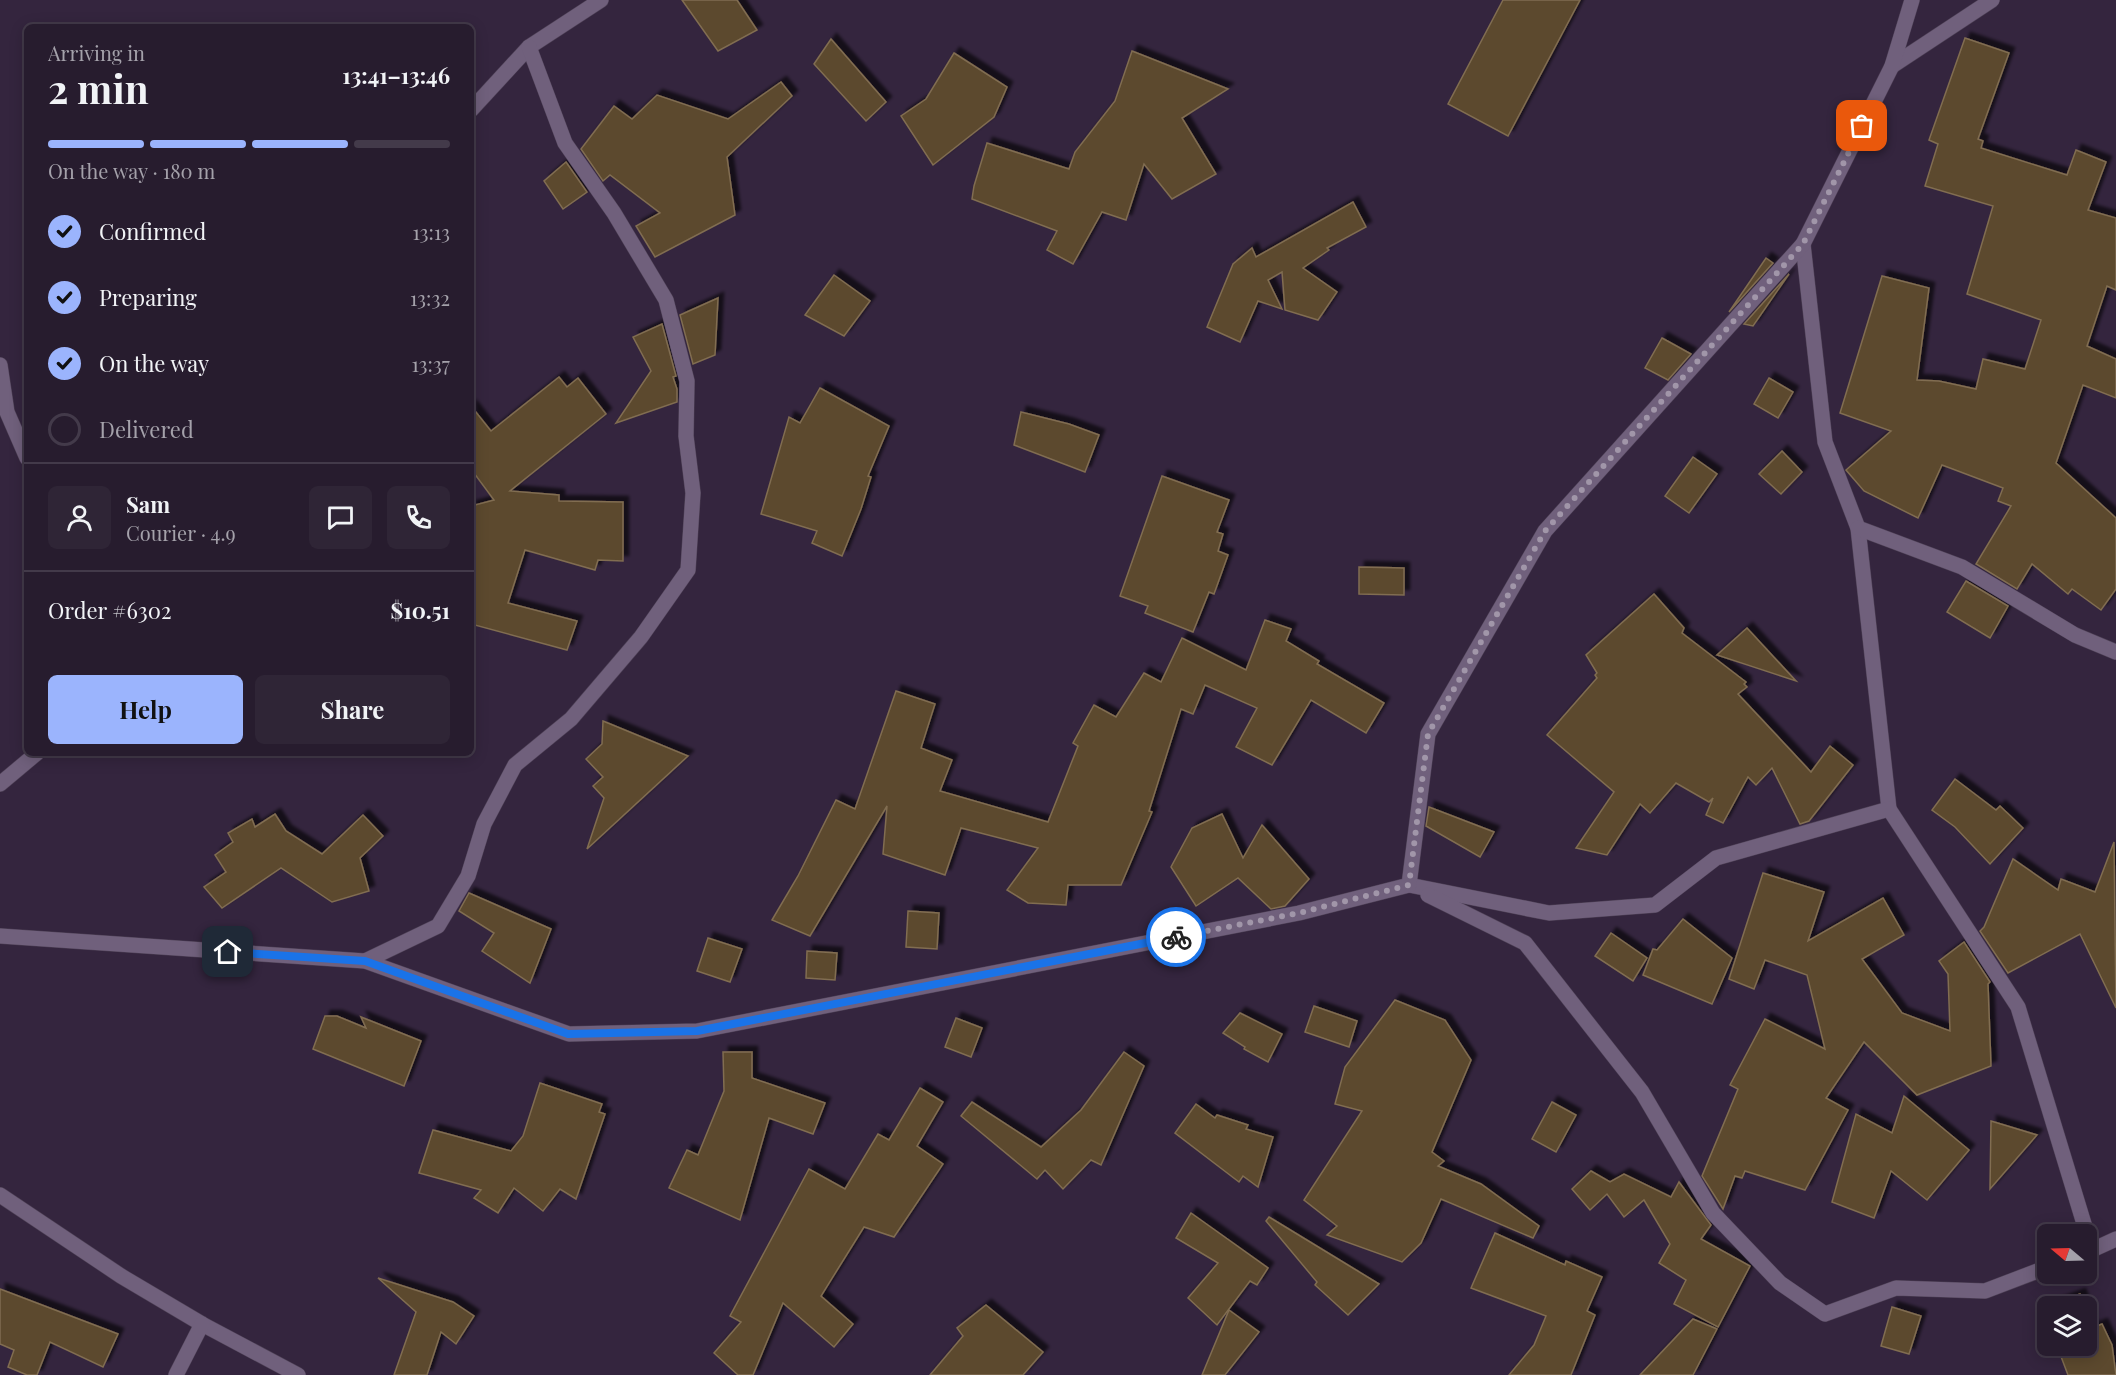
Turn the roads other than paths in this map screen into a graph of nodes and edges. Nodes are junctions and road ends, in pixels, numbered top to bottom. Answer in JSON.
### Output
{"nodes":[{"id":1,"x":601,"y":0,"type":"edge"},
{"id":2,"x":1912,"y":0,"type":"edge"},
{"id":3,"x":1992,"y":0,"type":"edge"},
{"id":4,"x":529,"y":47,"type":"junction"},
{"id":5,"x":1892,"y":66,"type":"junction"},
{"id":6,"x":474,"y":107,"type":"edge"},
{"id":7,"x":1803,"y":244,"type":"junction"},
{"id":8,"x":0,"y":365,"type":"edge"},
{"id":9,"x":24,"y":451,"type":"edge"},
{"id":10,"x":1858,"y":528,"type":"junction"},
{"id":11,"x":2116,"y":652,"type":"edge"},
{"id":12,"x":33,"y":756,"type":"edge"},
{"id":13,"x":0,"y":784,"type":"edge"},
{"id":14,"x":1888,"y":809,"type":"junction"},
{"id":15,"x":1409,"y":885,"type":"junction"},
{"id":16,"x":0,"y":936,"type":"edge"},
{"id":17,"x":365,"y":961,"type":"junction"},
{"id":18,"x":0,"y":1195,"type":"edge"},
{"id":19,"x":2081,"y":1224,"type":"edge"},
{"id":20,"x":2116,"y":1239,"type":"edge"},
{"id":21,"x":2097,"y":1247,"type":"edge"},
{"id":22,"x":2037,"y":1271,"type":"edge"},
{"id":23,"x":202,"y":1324,"type":"junction"},
{"id":24,"x":176,"y":1375,"type":"edge"},
{"id":25,"x":298,"y":1375,"type":"edge"}],
"edges":[{"from":1,"to":4,"type":"street"},
{"from":2,"to":5,"type":"street"},
{"from":3,"to":5,"type":"street"},
{"from":4,"to":6,"type":"street"},
{"from":4,"to":17,"type":"street"},
{"from":5,"to":7,"type":"street"},
{"from":7,"to":10,"type":"street"},
{"from":7,"to":15,"type":"street"},
{"from":8,"to":9,"type":"street"},
{"from":10,"to":11,"type":"street"},
{"from":10,"to":14,"type":"street"},
{"from":12,"to":13,"type":"street"},
{"from":14,"to":15,"type":"street"},
{"from":14,"to":19,"type":"street"},
{"from":15,"to":17,"type":"street"},
{"from":15,"to":22,"type":"street"},
{"from":16,"to":17,"type":"street"},
{"from":18,"to":23,"type":"street"},
{"from":20,"to":21,"type":"street"},
{"from":23,"to":24,"type":"street"},
{"from":23,"to":25,"type":"street"}]}
